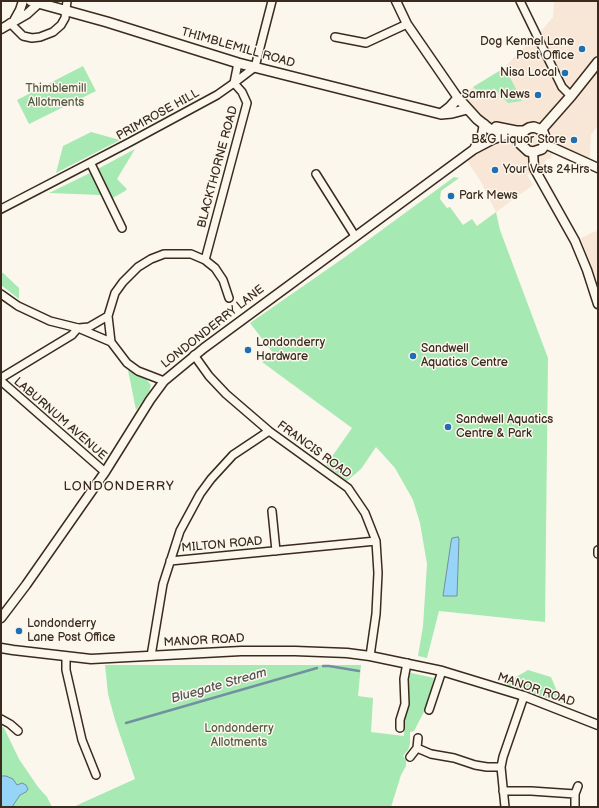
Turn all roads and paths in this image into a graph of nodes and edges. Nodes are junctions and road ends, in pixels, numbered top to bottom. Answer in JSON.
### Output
{"nodes":[{"id":1,"x":23,"y":1,"type":"edge"},
{"id":2,"x":67,"y":1,"type":"edge"},
{"id":3,"x":272,"y":1,"type":"edge"},
{"id":4,"x":396,"y":1,"type":"edge"},
{"id":5,"x":520,"y":1,"type":"edge"},
{"id":6,"x":41,"y":3,"type":"edge"},
{"id":7,"x":66,"y":11,"type":"junction"},
{"id":8,"x":12,"y":22,"type":"junction"},
{"id":9,"x":407,"y":24,"type":"junction"},
{"id":10,"x":1,"y":29,"type":"edge"},
{"id":11,"x":335,"y":37,"type":"dead end"},
{"id":12,"x":598,"y":62,"type":"edge"},
{"id":13,"x":238,"y":63,"type":"junction"},
{"id":14,"x":255,"y":67,"type":"junction"},
{"id":15,"x":234,"y":83,"type":"junction"},
{"id":16,"x":571,"y":96,"type":"junction"},
{"id":17,"x":458,"y":98,"type":"junction"},
{"id":18,"x":467,"y":109,"type":"junction"},
{"id":19,"x":441,"y":114,"type":"junction"},
{"id":20,"x":484,"y":124,"type":"junction"},
{"id":21,"x":541,"y":130,"type":"junction"},
{"id":22,"x":524,"y":131,"type":"junction"},
{"id":23,"x":506,"y":135,"type":"junction"},
{"id":24,"x":545,"y":144,"type":"junction"},
{"id":25,"x":522,"y":145,"type":"junction"},
{"id":26,"x":473,"y":150,"type":"junction"},
{"id":27,"x":533,"y":152,"type":"junction"},
{"id":28,"x":91,"y":164,"type":"junction"},
{"id":29,"x":598,"y":168,"type":"edge"},
{"id":30,"x":316,"y":174,"type":"dead end"},
{"id":31,"x":1,"y":209,"type":"edge"},
{"id":32,"x":122,"y":228,"type":"dead end"},
{"id":33,"x":355,"y":236,"type":"junction"},
{"id":34,"x":206,"y":260,"type":"junction"},
{"id":35,"x":1,"y":294,"type":"edge"},
{"id":36,"x":229,"y":298,"type":"dead end"},
{"id":37,"x":598,"y":304,"type":"edge"},
{"id":38,"x":108,"y":316,"type":"junction"},
{"id":39,"x":78,"y":328,"type":"junction"},
{"id":40,"x":111,"y":342,"type":"junction"},
{"id":41,"x":194,"y":355,"type":"junction"},
{"id":42,"x":1,"y":378,"type":"edge"},
{"id":43,"x":1,"y":381,"type":"edge"},
{"id":44,"x":164,"y":381,"type":"junction"},
{"id":45,"x":269,"y":431,"type":"junction"},
{"id":46,"x":105,"y":472,"type":"junction"},
{"id":47,"x":272,"y":511,"type":"dead end"},
{"id":48,"x":376,"y":541,"type":"junction"},
{"id":49,"x":598,"y":550,"type":"edge"},
{"id":50,"x":276,"y":551,"type":"junction"},
{"id":51,"x":598,"y":554,"type":"edge"},
{"id":52,"x":170,"y":561,"type":"junction"},
{"id":53,"x":1,"y":618,"type":"edge"},
{"id":54,"x":1,"y":648,"type":"edge"},
{"id":55,"x":151,"y":656,"type":"junction"},
{"id":56,"x":370,"y":656,"type":"junction"},
{"id":57,"x":66,"y":657,"type":"junction"},
{"id":58,"x":407,"y":663,"type":"junction"},
{"id":59,"x":442,"y":672,"type":"junction"},
{"id":60,"x":524,"y":696,"type":"junction"},
{"id":61,"x":429,"y":710,"type":"dead end"},
{"id":62,"x":1,"y":719,"type":"edge"},
{"id":63,"x":598,"y":725,"type":"edge"},
{"id":64,"x":400,"y":728,"type":"dead end"},
{"id":65,"x":18,"y":732,"type":"dead end"},
{"id":66,"x":418,"y":738,"type":"dead end"},
{"id":67,"x":417,"y":748,"type":"junction"},
{"id":68,"x":410,"y":757,"type":"dead end"},
{"id":69,"x":501,"y":767,"type":"junction"},
{"id":70,"x":96,"y":775,"type":"dead end"},
{"id":71,"x":578,"y":786,"type":"dead end"},
{"id":72,"x":503,"y":791,"type":"junction"},
{"id":73,"x":576,"y":794,"type":"junction"},
{"id":74,"x":505,"y":807,"type":"edge"},
{"id":75,"x":575,"y":807,"type":"edge"}],
"edges":[{"from":1,"to":8,"type":"street"},
{"from":2,"to":7,"type":"street"},
{"from":3,"to":14,"type":"street"},
{"from":4,"to":9,"type":"street"},
{"from":5,"to":16,"type":"street"},
{"from":6,"to":7,"type":"main road","name":"THIMBLEMILL ROAD"},
{"from":6,"to":8,"type":"street"},
{"from":7,"to":8,"type":"street"},
{"from":7,"to":13,"type":"main road","name":"THIMBLEMILL ROAD"},
{"from":8,"to":10,"type":"street"},
{"from":9,"to":11,"type":"street"},
{"from":9,"to":17,"type":"street"},
{"from":12,"to":16,"type":"main road"},
{"from":13,"to":14,"type":"main road","name":"THIMBLEMILL ROAD"},
{"from":13,"to":15,"type":"street"},
{"from":14,"to":15,"type":"street"},
{"from":14,"to":19,"type":"main road","name":"THIMBLEMILL ROAD"},
{"from":15,"to":28,"type":"street","name":"PRIMROSE HILL"},
{"from":15,"to":34,"type":"street","name":"BLACKTHORNE ROAD"},
{"from":16,"to":21,"type":"main road"},
{"from":17,"to":18,"type":"main road"},
{"from":17,"to":19,"type":"main road"},
{"from":18,"to":19,"type":"main road","name":"THIMBLEMILL ROAD"},
{"from":18,"to":20,"type":"main road"},
{"from":20,"to":22,"type":"main road"},
{"from":20,"to":23,"type":"main road"},
{"from":20,"to":26,"type":"street","name":"LONDONDERRY LANE"},
{"from":21,"to":22,"type":"main road"},
{"from":21,"to":24,"type":"main road"},
{"from":22,"to":25,"type":"main road"},
{"from":23,"to":25,"type":"main road"},
{"from":23,"to":26,"type":"street","name":"LONDONDERRY LANE"},
{"from":24,"to":27,"type":"main road"},
{"from":24,"to":29,"type":"street"},
{"from":25,"to":27,"type":"main road"},
{"from":26,"to":33,"type":"street","name":"LONDONDERRY LANE"},
{"from":27,"to":37,"type":"street"},
{"from":28,"to":31,"type":"street","name":"PRIMROSE HILL"},
{"from":28,"to":32,"type":"street"},
{"from":30,"to":33,"type":"street"},
{"from":33,"to":41,"type":"street","name":"LONDONDERRY LANE"},
{"from":34,"to":36,"type":"street"},
{"from":34,"to":38,"type":"street"},
{"from":35,"to":39,"type":"street"},
{"from":38,"to":39,"type":"street"},
{"from":38,"to":40,"type":"street"},
{"from":39,"to":40,"type":"street"},
{"from":39,"to":42,"type":"street"},
{"from":40,"to":44,"type":"street"},
{"from":41,"to":44,"type":"street","name":"LONDONDERRY LANE"},
{"from":41,"to":45,"type":"street","name":"FRANCIS ROAD"},
{"from":43,"to":46,"type":"street","name":"LABURNUM AVENUE"},
{"from":44,"to":46,"type":"street","name":"LONDONDERRY LANE"},
{"from":45,"to":48,"type":"street","name":"FRANCIS ROAD"},
{"from":45,"to":52,"type":"street"},
{"from":46,"to":53,"type":"street","name":"LONDONDERRY LANE"},
{"from":47,"to":50,"type":"street","name":"MILTON ROAD"},
{"from":48,"to":50,"type":"street","name":"MILTON ROAD"},
{"from":48,"to":56,"type":"street","name":"FRANCIS ROAD"},
{"from":49,"to":51,"type":"street"},
{"from":50,"to":52,"type":"street","name":"MILTON ROAD"},
{"from":52,"to":55,"type":"street"},
{"from":54,"to":57,"type":"street","name":"MANOR ROAD"},
{"from":55,"to":56,"type":"street","name":"MANOR ROAD"},
{"from":55,"to":57,"type":"street","name":"MANOR ROAD"},
{"from":56,"to":58,"type":"street","name":"MANOR ROAD"},
{"from":57,"to":70,"type":"street"},
{"from":58,"to":59,"type":"street","name":"MANOR ROAD"},
{"from":58,"to":64,"type":"street"},
{"from":59,"to":60,"type":"street","name":"MANOR ROAD"},
{"from":59,"to":61,"type":"street"},
{"from":60,"to":63,"type":"street","name":"MANOR ROAD"},
{"from":60,"to":69,"type":"street"},
{"from":62,"to":65,"type":"street"},
{"from":66,"to":67,"type":"street"},
{"from":67,"to":68,"type":"street"},
{"from":67,"to":69,"type":"street"},
{"from":69,"to":72,"type":"street"},
{"from":71,"to":73,"type":"street"},
{"from":72,"to":73,"type":"street"},
{"from":72,"to":74,"type":"street"},
{"from":73,"to":75,"type":"street"}]}
